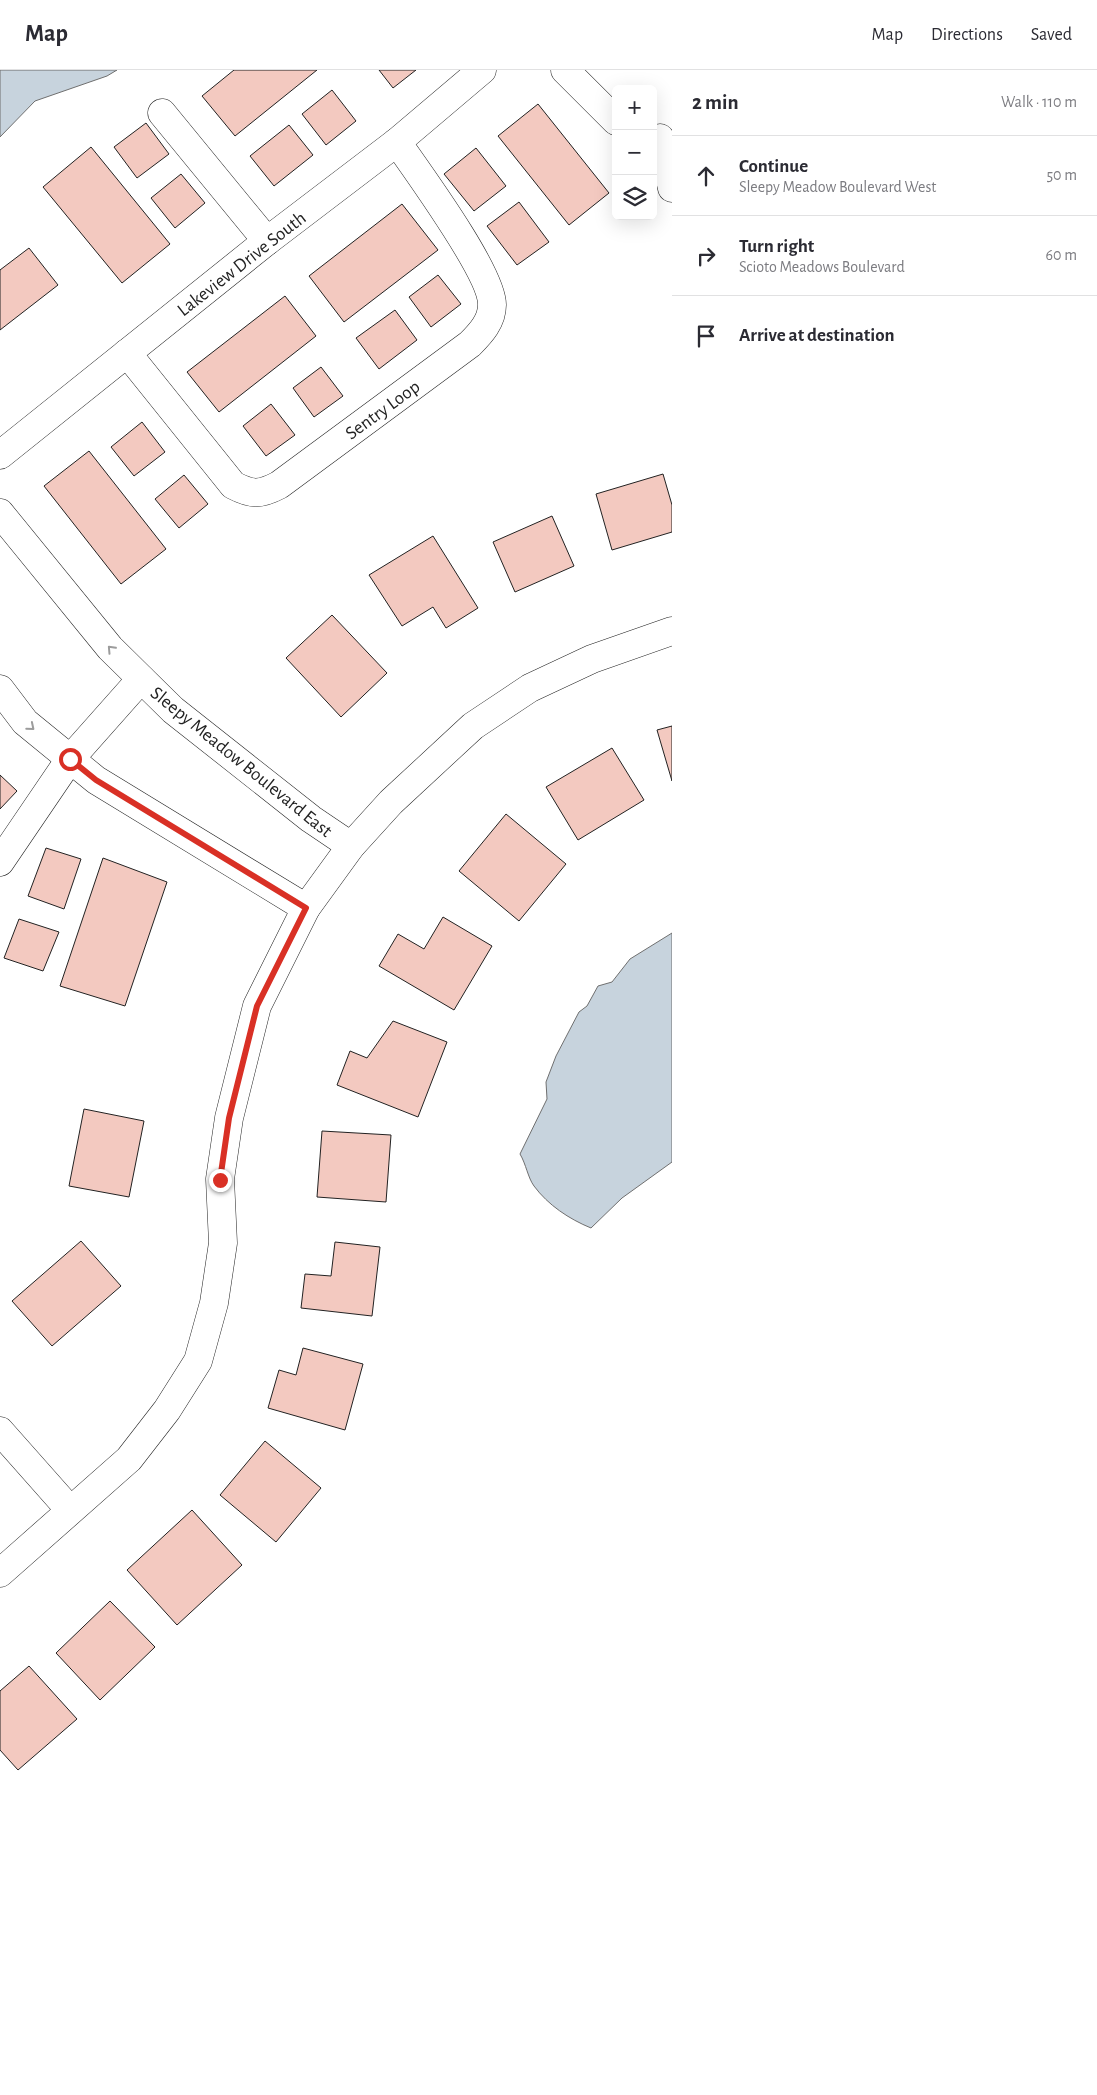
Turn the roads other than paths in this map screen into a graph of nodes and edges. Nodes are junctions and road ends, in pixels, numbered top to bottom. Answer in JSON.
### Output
{"nodes":[{"id":1,"x":482,"y":70,"type":"edge"},
{"id":2,"x":565,"y":70,"type":"edge"},
{"id":3,"x":162,"y":113,"type":"dead end"},
{"id":4,"x":612,"y":117,"type":"edge"},
{"id":5,"x":662,"y":137,"type":"edge"},
{"id":6,"x":397,"y":142,"type":"junction"},
{"id":7,"x":672,"y":188,"type":"edge"},
{"id":8,"x":267,"y":241,"type":"junction"},
{"id":9,"x":127,"y":354,"type":"junction"},
{"id":10,"x":0,"y":455,"type":"edge"},
{"id":11,"x":0,"y":513,"type":"edge"},
{"id":12,"x":672,"y":631,"type":"edge"},
{"id":13,"x":141,"y":679,"type":"junction"},
{"id":14,"x":0,"y":689,"type":"edge"},
{"id":15,"x":70,"y":759,"type":"junction"},
{"id":16,"x":351,"y":846,"type":"junction"},
{"id":17,"x":0,"y":862,"type":"edge"},
{"id":18,"x":306,"y":908,"type":"junction"},
{"id":19,"x":0,"y":1430,"type":"edge"},
{"id":20,"x":70,"y":1510,"type":"junction"},
{"id":21,"x":0,"y":1573,"type":"edge"}],
"edges":[{"from":1,"to":6,"type":"street","name":"Lakeview Drive South"},
{"from":2,"to":4,"type":"street"},
{"from":3,"to":8,"type":"street"},
{"from":5,"to":7,"type":"street"},
{"from":6,"to":8,"type":"street","name":"Lakeview Drive South"},
{"from":6,"to":9,"type":"street","name":"Sentry Loop"},
{"from":8,"to":9,"type":"street","name":"Lakeview Drive South"},
{"from":9,"to":10,"type":"street","name":"Lakeview Drive South"},
{"from":13,"to":11,"type":"street","name":"Sleepy Meadow Boulevard East","one_way":true},
{"from":12,"to":16,"type":"street"},
{"from":13,"to":15,"type":"street"},
{"from":13,"to":16,"type":"street","name":"Sleepy Meadow Boulevard East"},
{"from":14,"to":15,"type":"street","one_way":true},
{"from":15,"to":17,"type":"street"},
{"from":15,"to":18,"type":"street"},
{"from":16,"to":18,"type":"street"},
{"from":18,"to":20,"type":"street"},
{"from":19,"to":20,"type":"street"},
{"from":20,"to":21,"type":"street"}]}
